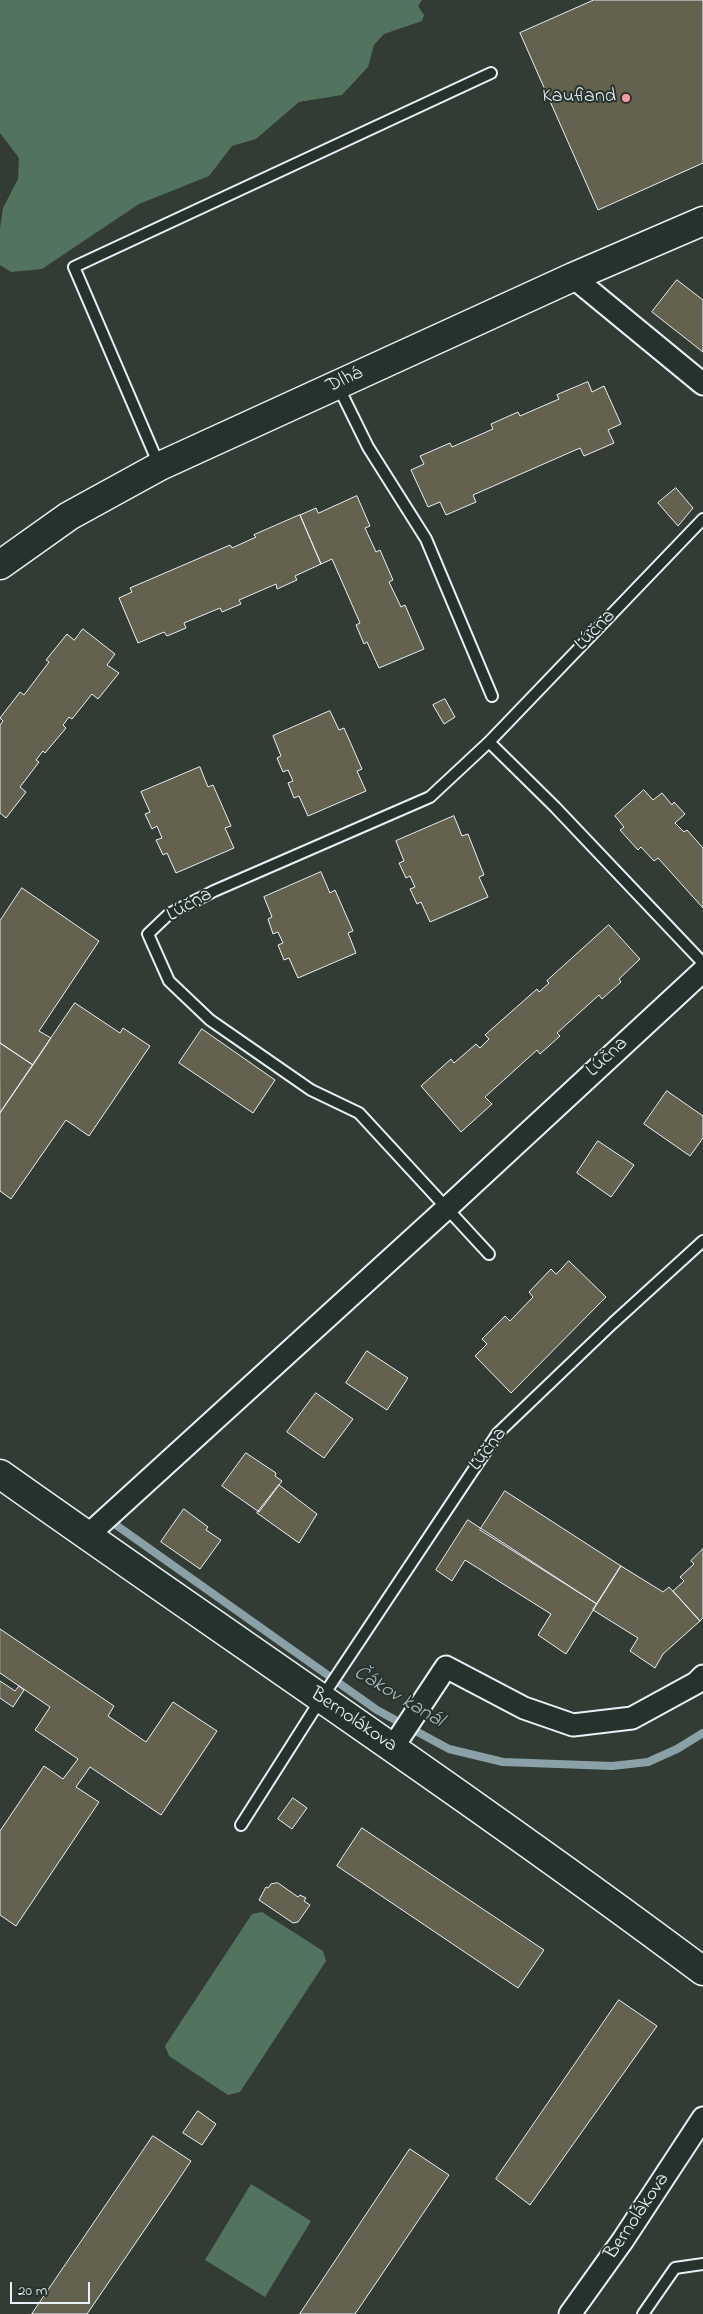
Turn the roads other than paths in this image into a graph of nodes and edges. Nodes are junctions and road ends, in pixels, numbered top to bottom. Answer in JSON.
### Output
{"nodes":[{"id":1,"x":491,"y":73,"type":"dead end"},
{"id":2,"x":703,"y":221,"type":"edge"},
{"id":3,"x":573,"y":278,"type":"junction"},
{"id":4,"x":703,"y":384,"type":"edge"},
{"id":5,"x":338,"y":385,"type":"junction"},
{"id":6,"x":160,"y":466,"type":"junction"},
{"id":7,"x":703,"y":519,"type":"edge"},
{"id":8,"x":0,"y":565,"type":"edge"},
{"id":9,"x":492,"y":696,"type":"dead end"},
{"id":10,"x":488,"y":742,"type":"junction"},
{"id":11,"x":703,"y":963,"type":"edge"},
{"id":12,"x":703,"y":971,"type":"edge"},
{"id":13,"x":448,"y":1207,"type":"junction"},
{"id":14,"x":703,"y":1241,"type":"edge"},
{"id":15,"x":490,"y":1254,"type":"dead end"},
{"id":16,"x":0,"y":1474,"type":"edge"},
{"id":17,"x":86,"y":1536,"type":"junction"},
{"id":18,"x":703,"y":1676,"type":"edge"},
{"id":19,"x":321,"y":1699,"type":"junction"},
{"id":20,"x":393,"y":1747,"type":"junction"},
{"id":21,"x":241,"y":1825,"type":"dead end"},
{"id":22,"x":703,"y":1971,"type":"edge"},
{"id":23,"x":703,"y":2118,"type":"edge"},
{"id":24,"x":703,"y":2264,"type":"edge"},
{"id":25,"x":570,"y":2314,"type":"edge"},
{"id":26,"x":643,"y":2314,"type":"edge"}],
"edges":[{"from":1,"to":6,"type":"lane"},
{"from":2,"to":3,"type":"street","name":"Dlhá"},
{"from":3,"to":4,"type":"street"},
{"from":3,"to":5,"type":"street","name":"Dlhá"},
{"from":5,"to":6,"type":"street","name":"Dlhá"},
{"from":5,"to":9,"type":"lane"},
{"from":6,"to":8,"type":"street","name":"Dlhá"},
{"from":7,"to":10,"type":"lane","name":"Lúčna"},
{"from":10,"to":11,"type":"lane"},
{"from":10,"to":13,"type":"lane","name":"Lúčna"},
{"from":12,"to":13,"type":"street","name":"Lúčna"},
{"from":13,"to":15,"type":"lane"},
{"from":13,"to":17,"type":"street","name":"Lúčna"},
{"from":14,"to":19,"type":"lane","name":"Lúčna"},
{"from":16,"to":17,"type":"street","name":"Bernolákova"},
{"from":17,"to":19,"type":"street","name":"Bernolákova"},
{"from":18,"to":20,"type":"street"},
{"from":19,"to":20,"type":"street","name":"Bernolákova"},
{"from":19,"to":21,"type":"lane","name":"Lúčna"},
{"from":20,"to":22,"type":"street","name":"Bernolákova"},
{"from":23,"to":25,"type":"street","name":"Bernolákova"},
{"from":24,"to":26,"type":"lane"}]}
